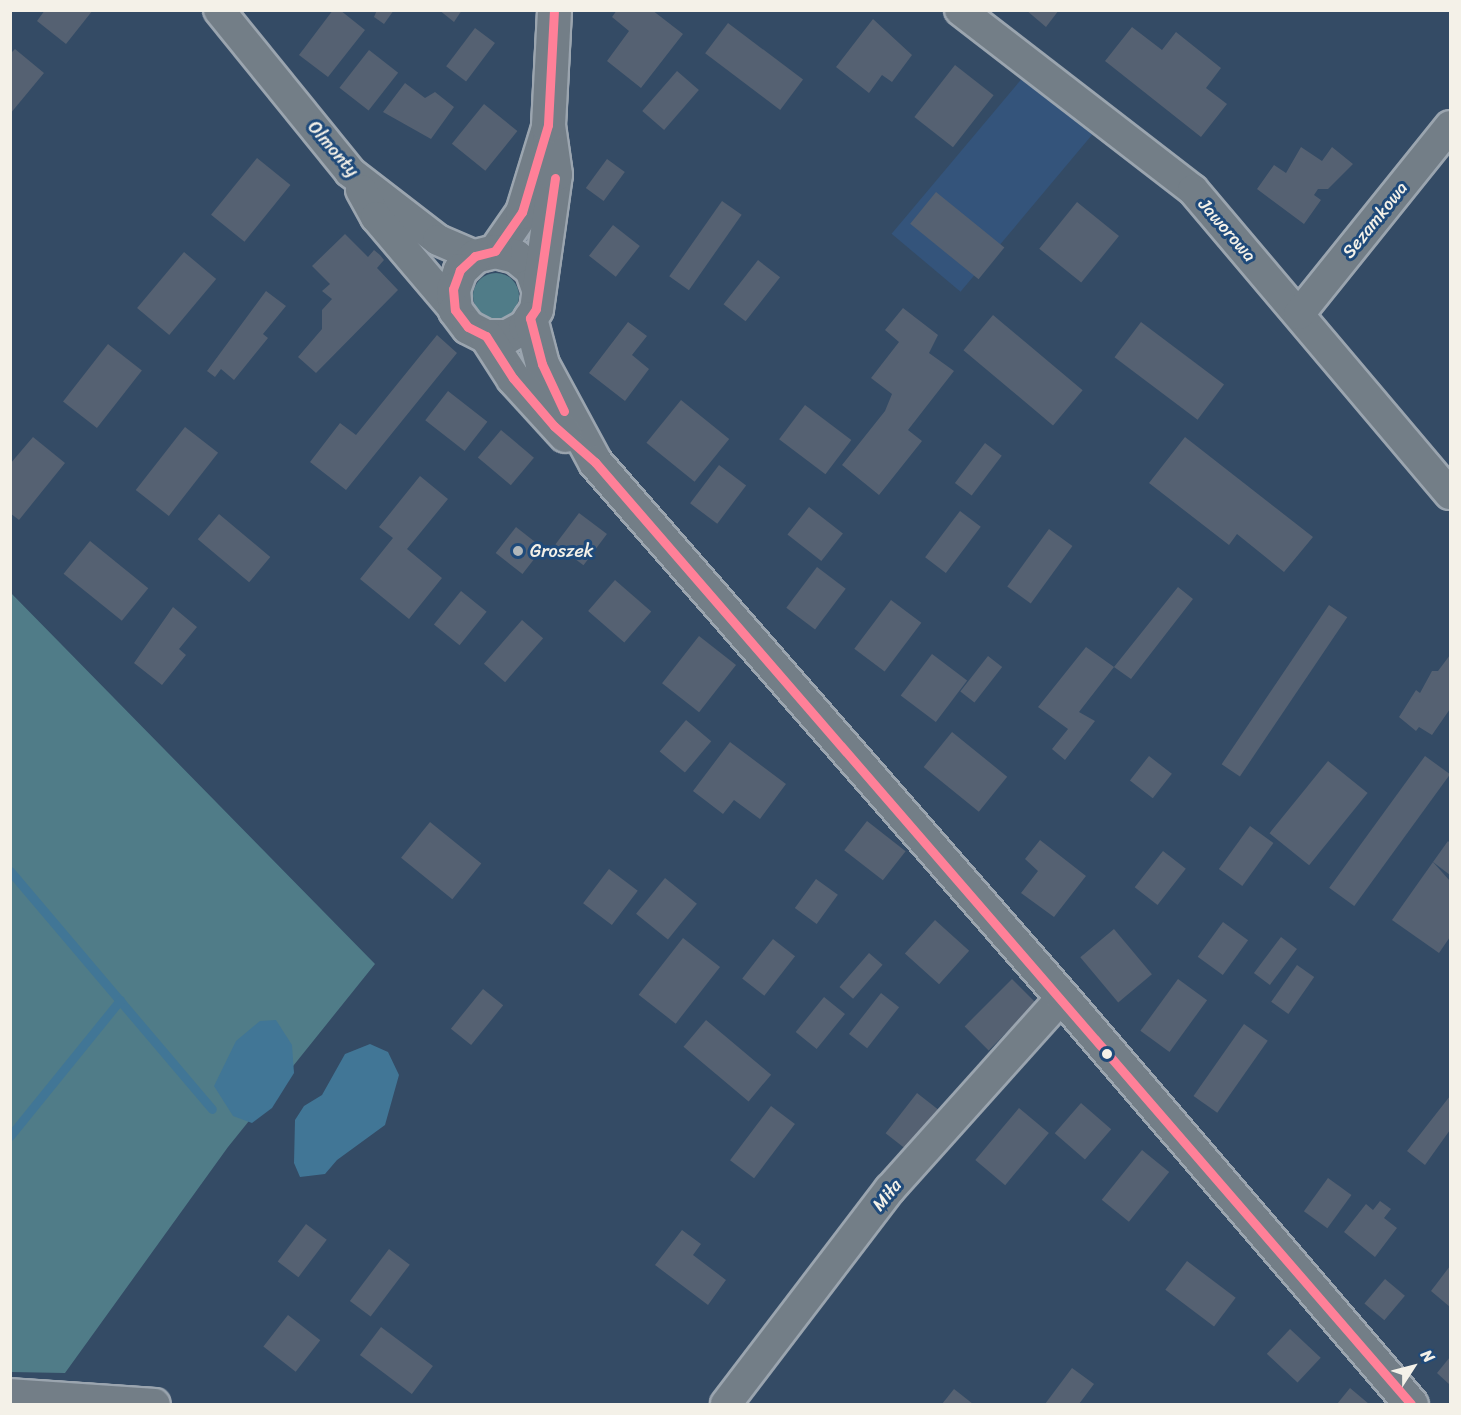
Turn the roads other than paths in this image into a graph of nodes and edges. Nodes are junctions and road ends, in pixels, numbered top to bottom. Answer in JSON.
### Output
{"nodes":[{"id":1,"x":219,"y":10,"type":"edge"},
{"id":2,"x":554,"y":10,"type":"edge"},
{"id":3,"x":960,"y":10,"type":"edge"},
{"id":4,"x":549,"y":125,"type":"junction"},
{"id":5,"x":1450,"y":126,"type":"edge"},
{"id":6,"x":350,"y":172,"type":"junction"},
{"id":7,"x":485,"y":253,"type":"junction"},
{"id":8,"x":534,"y":303,"type":"junction"},
{"id":9,"x":455,"y":310,"type":"junction"},
{"id":10,"x":1299,"y":314,"type":"junction"},
{"id":11,"x":486,"y":336,"type":"junction"},
{"id":12,"x":595,"y":462,"type":"junction"},
{"id":13,"x":1450,"y":494,"type":"edge"},
{"id":14,"x":1062,"y":997,"type":"junction"},
{"id":15,"x":10,"y":1394,"type":"edge"},
{"id":16,"x":155,"y":1404,"type":"edge"},
{"id":17,"x":726,"y":1404,"type":"edge"},
{"id":18,"x":1411,"y":1404,"type":"edge"}],
"edges":[{"from":1,"to":6,"type":"street","name":"Olmonty"},
{"from":2,"to":4,"type":"street"},
{"from":3,"to":10,"type":"street","name":"Jaworowa"},
{"from":4,"to":7,"type":"street"},
{"from":4,"to":8,"type":"street"},
{"from":5,"to":10,"type":"street","name":"Sezamkowa"},
{"from":6,"to":7,"type":"street","name":"Olmonty"},
{"from":6,"to":9,"type":"street"},
{"from":7,"to":8,"type":"street"},
{"from":7,"to":9,"type":"street"},
{"from":8,"to":11,"type":"street"},
{"from":8,"to":12,"type":"street"},
{"from":9,"to":11,"type":"street"},
{"from":10,"to":13,"type":"street","name":"Jaworowa"},
{"from":11,"to":12,"type":"street"},
{"from":12,"to":14,"type":"street"},
{"from":14,"to":17,"type":"street","name":"Miła"},
{"from":14,"to":18,"type":"street"},
{"from":15,"to":16,"type":"street"}]}
